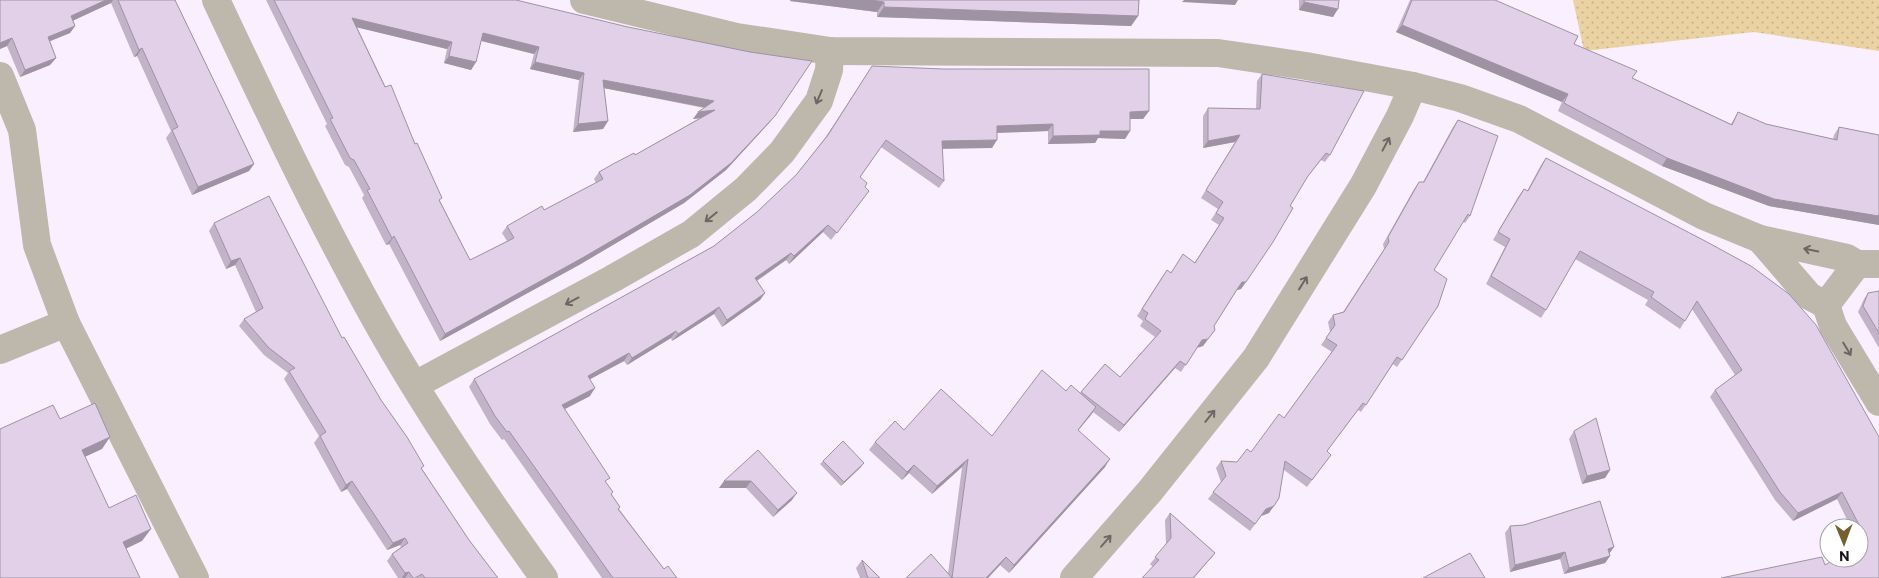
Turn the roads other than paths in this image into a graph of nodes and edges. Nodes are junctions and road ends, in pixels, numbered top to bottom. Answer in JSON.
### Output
{"nodes":[{"id":1,"x":216,"y":0,"type":"edge"},
{"id":2,"x":584,"y":0,"type":"edge"},
{"id":3,"x":638,"y":6,"type":"edge"},
{"id":4,"x":830,"y":51,"type":"junction"},
{"id":5,"x":0,"y":76,"type":"edge"},
{"id":6,"x":1413,"y":86,"type":"junction"},
{"id":7,"x":1760,"y":240,"type":"junction"},
{"id":8,"x":1868,"y":264,"type":"edge"},
{"id":9,"x":1826,"y":305,"type":"junction"},
{"id":10,"x":66,"y":323,"type":"junction"},
{"id":11,"x":0,"y":350,"type":"edge"},
{"id":12,"x":415,"y":385,"type":"junction"},
{"id":13,"x":1879,"y":402,"type":"edge"},
{"id":14,"x":195,"y":578,"type":"edge"},
{"id":15,"x":544,"y":578,"type":"edge"},
{"id":16,"x":1074,"y":578,"type":"edge"}],
"edges":[{"from":1,"to":12,"type":"street"},
{"from":2,"to":3,"type":"street"},
{"from":3,"to":4,"type":"street"},
{"from":4,"to":6,"type":"street"},
{"from":4,"to":12,"type":"street","one_way":true},
{"from":5,"to":10,"type":"street"},
{"from":6,"to":7,"type":"street"},
{"from":16,"to":6,"type":"street","one_way":true},
{"from":8,"to":7,"type":"street","one_way":true},
{"from":7,"to":9,"type":"street"},
{"from":8,"to":9,"type":"street"},
{"from":9,"to":13,"type":"street","one_way":true},
{"from":10,"to":11,"type":"street"},
{"from":10,"to":14,"type":"street"},
{"from":12,"to":15,"type":"street"}]}
